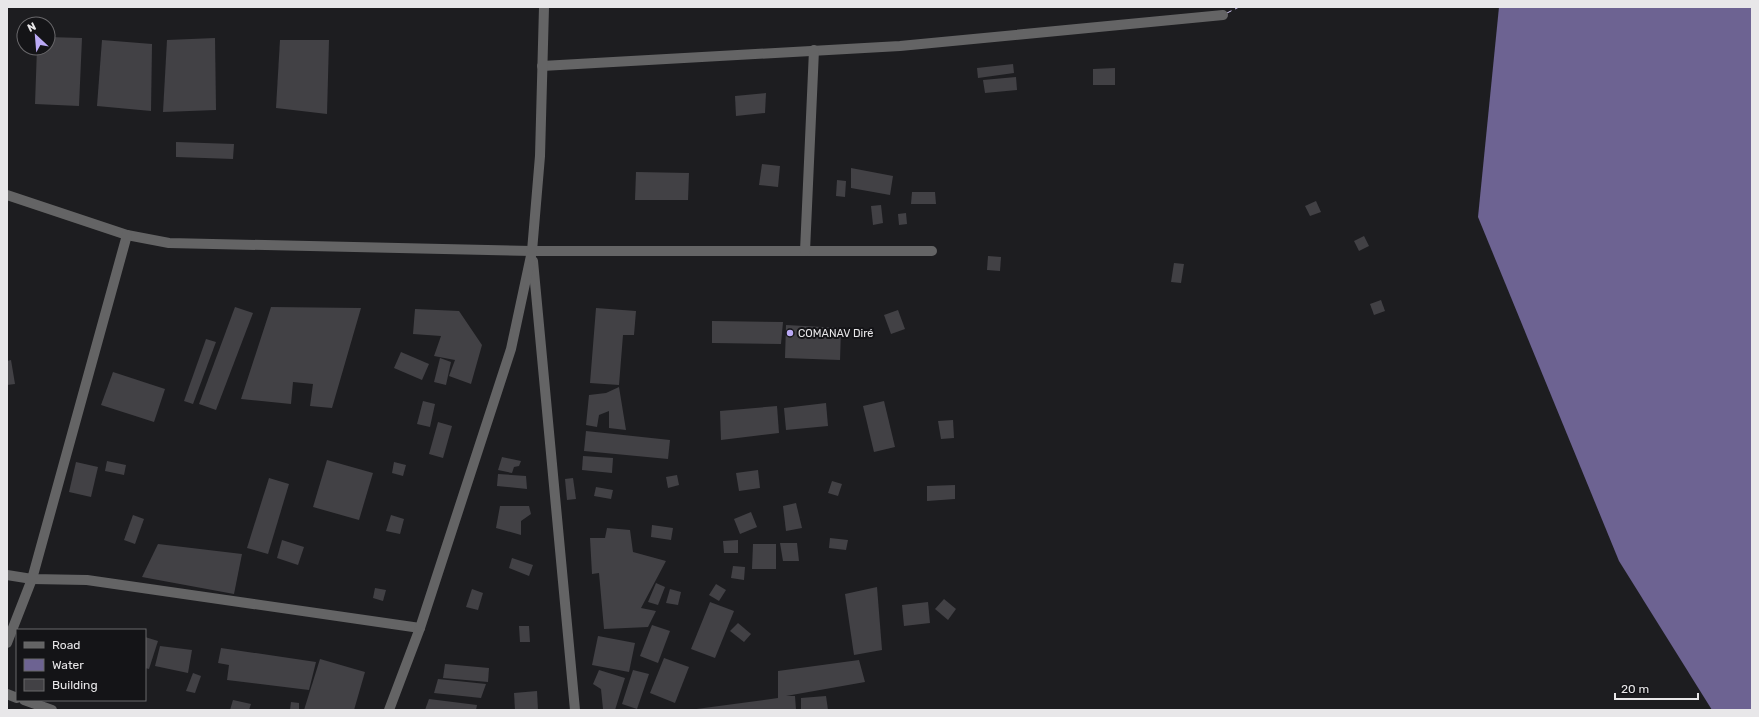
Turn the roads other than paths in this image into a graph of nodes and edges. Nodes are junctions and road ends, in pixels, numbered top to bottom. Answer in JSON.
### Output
{"nodes":[{"id":1,"x":544,"y":7,"type":"edge"},
{"id":2,"x":1223,"y":15,"type":"dead end"},
{"id":3,"x":814,"y":50,"type":"junction"},
{"id":4,"x":542,"y":66,"type":"junction"},
{"id":5,"x":7,"y":195,"type":"edge"},
{"id":6,"x":127,"y":235,"type":"junction"},
{"id":7,"x":532,"y":251,"type":"junction"},
{"id":8,"x":805,"y":251,"type":"junction"},
{"id":9,"x":932,"y":251,"type":"dead end"},
{"id":10,"x":7,"y":575,"type":"edge"},
{"id":11,"x":32,"y":579,"type":"junction"},
{"id":12,"x":420,"y":628,"type":"junction"},
{"id":13,"x":7,"y":643,"type":"edge"},
{"id":14,"x":27,"y":701,"type":"edge"},
{"id":15,"x":52,"y":710,"type":"edge"},
{"id":16,"x":389,"y":710,"type":"edge"},
{"id":17,"x":574,"y":710,"type":"edge"}],
"edges":[{"from":1,"to":4,"type":"street"},
{"from":2,"to":3,"type":"street"},
{"from":3,"to":4,"type":"street"},
{"from":3,"to":8,"type":"street"},
{"from":4,"to":7,"type":"street"},
{"from":5,"to":6,"type":"street"},
{"from":6,"to":7,"type":"street"},
{"from":6,"to":11,"type":"street"},
{"from":7,"to":8,"type":"street"},
{"from":7,"to":12,"type":"street"},
{"from":7,"to":17,"type":"street"},
{"from":8,"to":9,"type":"street"},
{"from":10,"to":11,"type":"street"},
{"from":11,"to":12,"type":"street"},
{"from":11,"to":13,"type":"street"},
{"from":12,"to":16,"type":"street"},
{"from":14,"to":15,"type":"street"}]}
